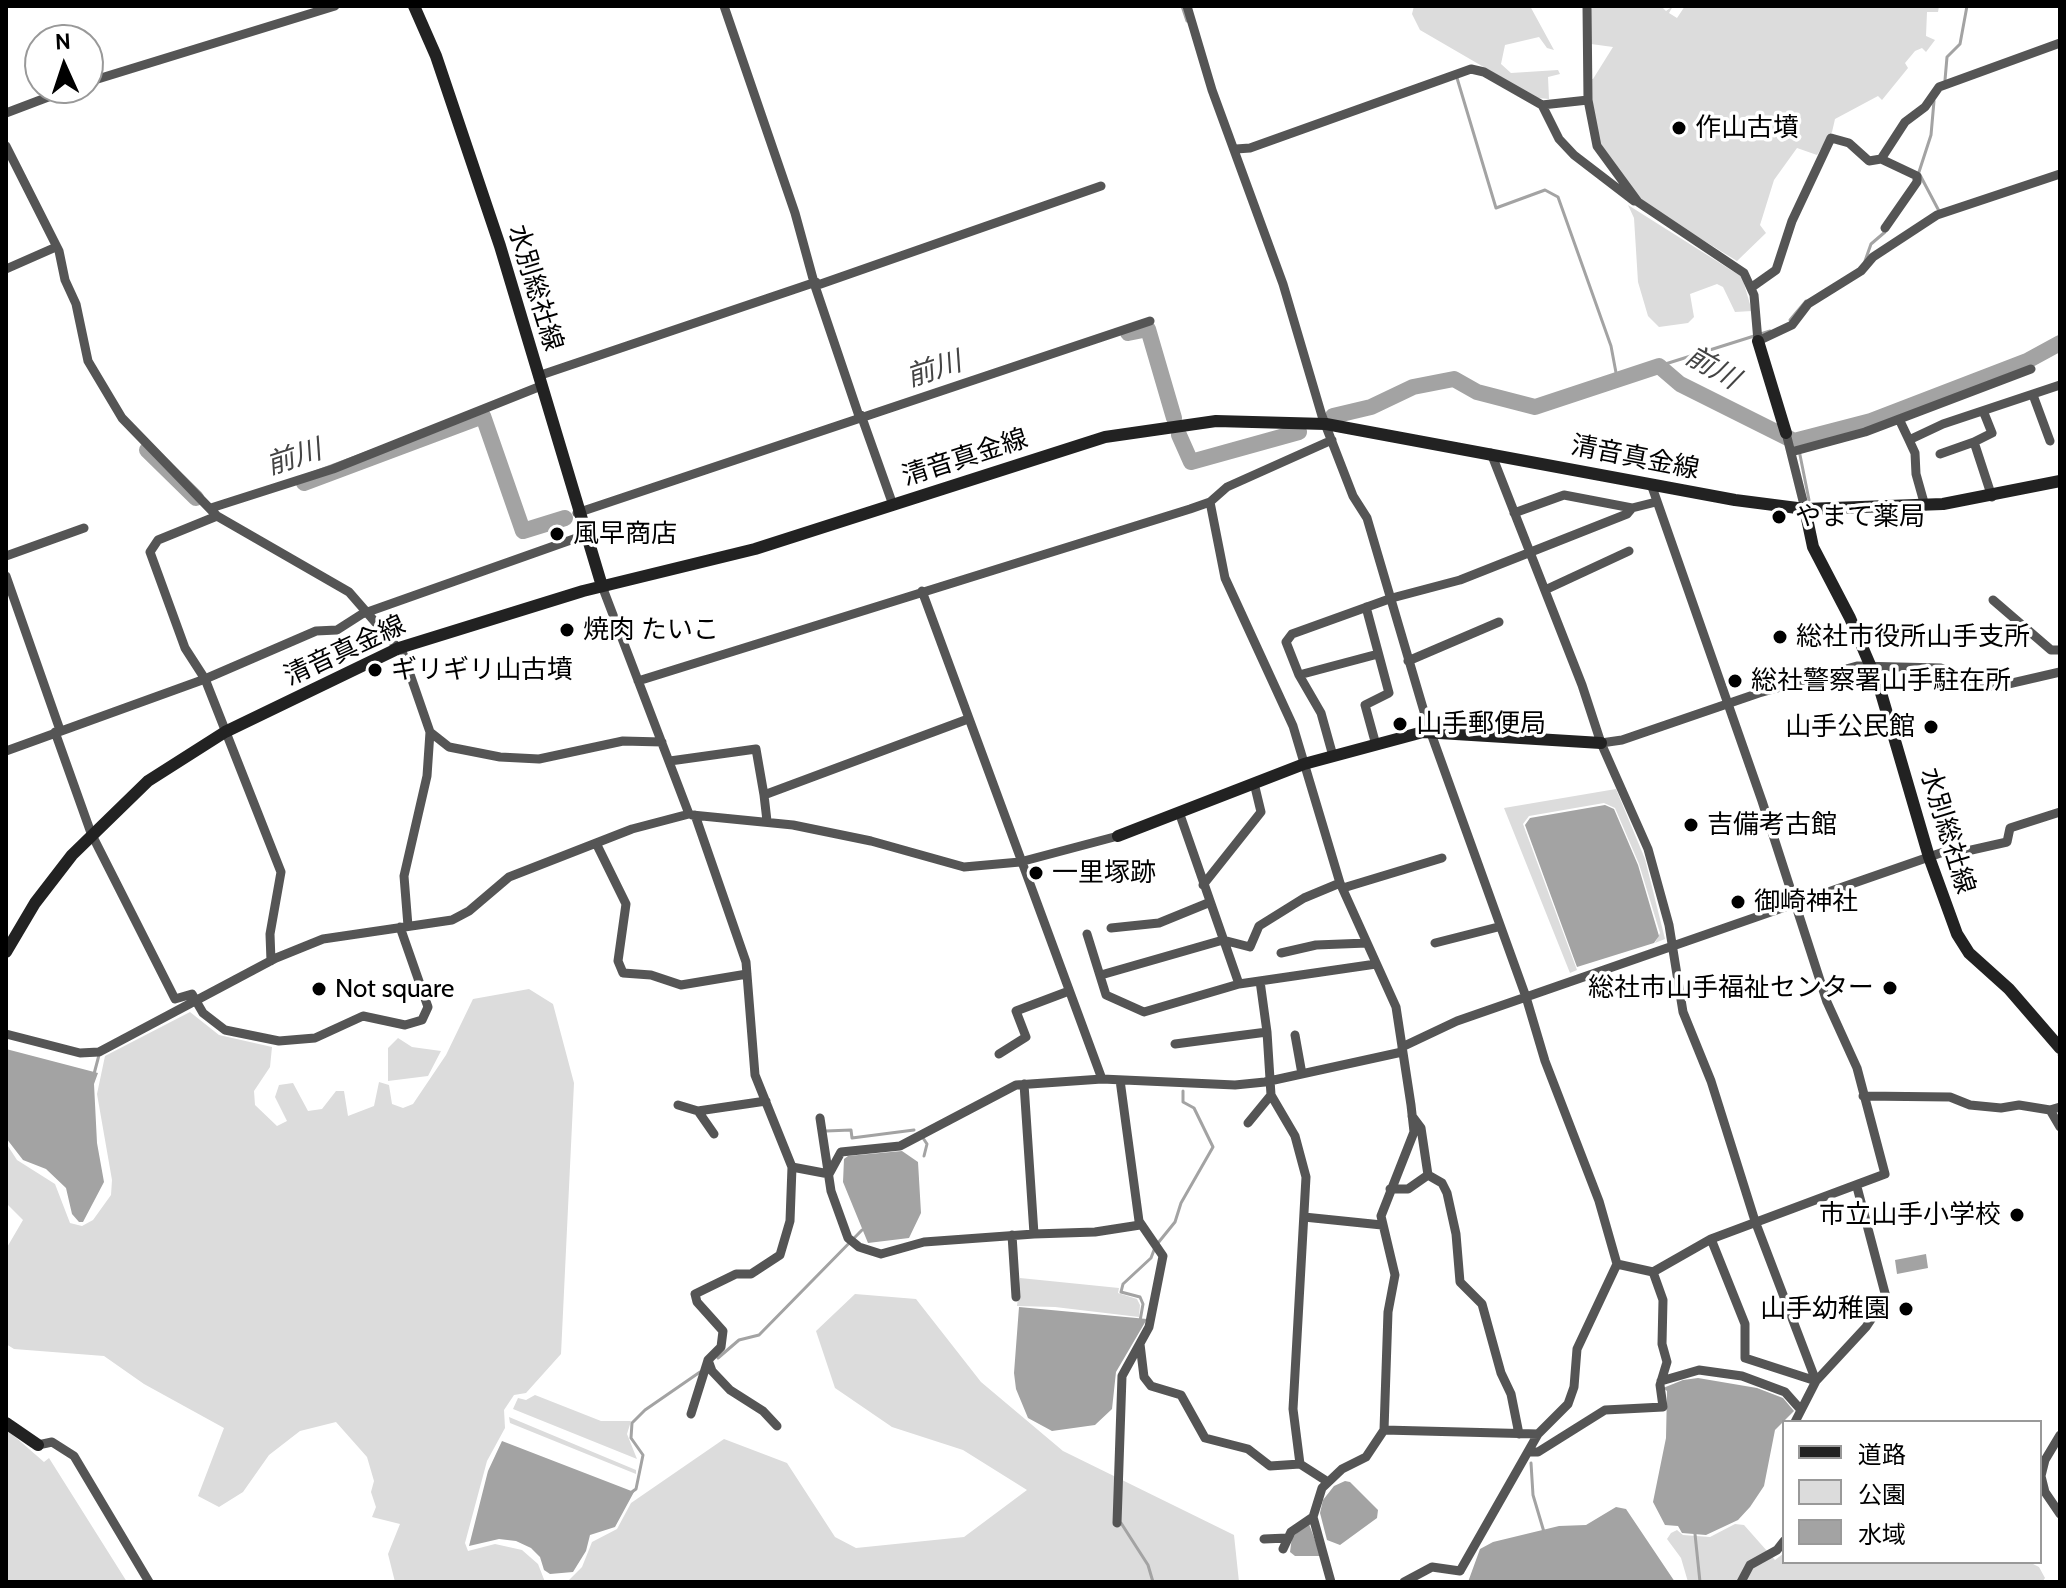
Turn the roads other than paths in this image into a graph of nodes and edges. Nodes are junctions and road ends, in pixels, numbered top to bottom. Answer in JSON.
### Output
{"nodes":[{"id":1,"x":335,"y":6,"type":"edge"},
{"id":2,"x":414,"y":6,"type":"edge"},
{"id":3,"x":724,"y":6,"type":"edge"},
{"id":4,"x":1187,"y":6,"type":"edge"},
{"id":5,"x":1587,"y":6,"type":"edge"},
{"id":6,"x":2060,"y":43,"type":"edge"},
{"id":7,"x":104,"y":77,"type":"edge"},
{"id":8,"x":1588,"y":100,"type":"junction"},
{"id":9,"x":30,"y":104,"type":"edge"},
{"id":10,"x":1542,"y":105,"type":"junction"},
{"id":11,"x":6,"y":113,"type":"edge"},
{"id":12,"x":6,"y":146,"type":"edge"},
{"id":13,"x":1236,"y":149,"type":"junction"},
{"id":14,"x":1881,"y":159,"type":"junction"},
{"id":15,"x":2060,"y":174,"type":"edge"},
{"id":16,"x":1101,"y":186,"type":"dead end"},
{"id":17,"x":1638,"y":202,"type":"junction"},
{"id":18,"x":1885,"y":228,"type":"dead end"},
{"id":19,"x":56,"y":247,"type":"junction"},
{"id":20,"x":6,"y":269,"type":"edge"},
{"id":21,"x":816,"y":284,"type":"junction"},
{"id":22,"x":1752,"y":287,"type":"junction"},
{"id":23,"x":1150,"y":321,"type":"dead end"},
{"id":24,"x":1758,"y":337,"type":"junction"},
{"id":25,"x":2031,"y":369,"type":"dead end"},
{"id":26,"x":539,"y":381,"type":"junction"},
{"id":27,"x":2060,"y":385,"type":"edge"},
{"id":28,"x":2033,"y":395,"type":"junction"},
{"id":29,"x":1984,"y":413,"type":"junction"},
{"id":30,"x":862,"y":418,"type":"junction"},
{"id":31,"x":1899,"y":419,"type":"junction"},
{"id":32,"x":1326,"y":424,"type":"junction"},
{"id":33,"x":1332,"y":440,"type":"junction"},
{"id":34,"x":1909,"y":440,"type":"junction"},
{"id":35,"x":2050,"y":441,"type":"dead end"},
{"id":36,"x":1974,"y":442,"type":"junction"},
{"id":37,"x":1791,"y":444,"type":"junction"},
{"id":38,"x":1491,"y":453,"type":"junction"},
{"id":39,"x":1940,"y":454,"type":"dead end"},
{"id":40,"x":2060,"y":481,"type":"edge"},
{"id":41,"x":1651,"y":484,"type":"junction"},
{"id":42,"x":1992,"y":497,"type":"junction"},
{"id":43,"x":1210,"y":502,"type":"junction"},
{"id":44,"x":1656,"y":502,"type":"junction"},
{"id":45,"x":893,"y":505,"type":"junction"},
{"id":46,"x":1925,"y":506,"type":"junction"},
{"id":47,"x":1632,"y":508,"type":"junction"},
{"id":48,"x":1805,"y":509,"type":"junction"},
{"id":49,"x":214,"y":512,"type":"junction"},
{"id":50,"x":577,"y":513,"type":"junction"},
{"id":51,"x":1514,"y":513,"type":"junction"},
{"id":52,"x":84,"y":528,"type":"dead end"},
{"id":53,"x":585,"y":535,"type":"junction"},
{"id":54,"x":1530,"y":551,"type":"junction"},
{"id":55,"x":1629,"y":551,"type":"dead end"},
{"id":56,"x":6,"y":556,"type":"edge"},
{"id":57,"x":6,"y":576,"type":"edge"},
{"id":58,"x":602,"y":586,"type":"junction"},
{"id":59,"x":1545,"y":590,"type":"junction"},
{"id":60,"x":922,"y":591,"type":"junction"},
{"id":61,"x":1392,"y":598,"type":"junction"},
{"id":62,"x":1993,"y":600,"type":"dead end"},
{"id":63,"x":1366,"y":607,"type":"junction"},
{"id":64,"x":366,"y":613,"type":"junction"},
{"id":65,"x":1499,"y":622,"type":"dead end"},
{"id":66,"x":399,"y":648,"type":"junction"},
{"id":67,"x":2060,"y":650,"type":"edge"},
{"id":68,"x":1378,"y":654,"type":"junction"},
{"id":69,"x":1408,"y":661,"type":"junction"},
{"id":70,"x":1871,"y":665,"type":"junction"},
{"id":71,"x":2060,"y":672,"type":"edge"},
{"id":72,"x":1299,"y":675,"type":"junction"},
{"id":73,"x":205,"y":679,"type":"junction"},
{"id":74,"x":638,"y":681,"type":"junction"},
{"id":75,"x":1728,"y":704,"type":"junction"},
{"id":76,"x":968,"y":719,"type":"junction"},
{"id":77,"x":58,"y":731,"type":"junction"},
{"id":78,"x":225,"y":732,"type":"junction"},
{"id":79,"x":430,"y":732,"type":"junction"},
{"id":80,"x":1432,"y":732,"type":"junction"},
{"id":81,"x":662,"y":742,"type":"junction"},
{"id":82,"x":1601,"y":743,"type":"junction"},
{"id":83,"x":1376,"y":745,"type":"junction"},
{"id":84,"x":6,"y":751,"type":"edge"},
{"id":85,"x":1333,"y":756,"type":"junction"},
{"id":86,"x":670,"y":761,"type":"junction"},
{"id":87,"x":1304,"y":764,"type":"junction"},
{"id":88,"x":1254,"y":783,"type":"junction"},
{"id":89,"x":764,"y":795,"type":"junction"},
{"id":90,"x":1179,"y":812,"type":"junction"},
{"id":91,"x":2060,"y":812,"type":"edge"},
{"id":92,"x":692,"y":815,"type":"junction"},
{"id":93,"x":767,"y":821,"type":"junction"},
{"id":94,"x":91,"y":833,"type":"junction"},
{"id":95,"x":1118,"y":836,"type":"joint"},
{"id":96,"x":596,"y":843,"type":"junction"},
{"id":97,"x":1929,"y":857,"type":"junction"},
{"id":98,"x":1442,"y":858,"type":"dead end"},
{"id":99,"x":1020,"y":862,"type":"junction"},
{"id":100,"x":1203,"y":885,"type":"junction"},
{"id":101,"x":1342,"y":885,"type":"junction"},
{"id":102,"x":1208,"y":903,"type":"junction"},
{"id":103,"x":1796,"y":904,"type":"junction"},
{"id":104,"x":404,"y":927,"type":"junction"},
{"id":105,"x":1498,"y":927,"type":"junction"},
{"id":106,"x":1111,"y":928,"type":"dead end"},
{"id":107,"x":1087,"y":934,"type":"dead end"},
{"id":108,"x":1223,"y":940,"type":"junction"},
{"id":109,"x":1367,"y":943,"type":"junction"},
{"id":110,"x":1435,"y":943,"type":"dead end"},
{"id":111,"x":1673,"y":946,"type":"junction"},
{"id":112,"x":6,"y":952,"type":"edge"},
{"id":113,"x":1281,"y":953,"type":"dead end"},
{"id":114,"x":271,"y":961,"type":"junction"},
{"id":115,"x":1376,"y":964,"type":"junction"},
{"id":116,"x":747,"y":974,"type":"junction"},
{"id":117,"x":1101,"y":975,"type":"junction"},
{"id":118,"x":1260,"y":981,"type":"junction"},
{"id":119,"x":1239,"y":984,"type":"junction"},
{"id":120,"x":1069,"y":991,"type":"junction"},
{"id":121,"x":1526,"y":997,"type":"junction"},
{"id":122,"x":196,"y":1000,"type":"junction"},
{"id":123,"x":1267,"y":1032,"type":"junction"},
{"id":124,"x":6,"y":1034,"type":"edge"},
{"id":125,"x":1295,"y":1035,"type":"dead end"},
{"id":126,"x":1175,"y":1044,"type":"dead end"},
{"id":127,"x":2060,"y":1048,"type":"edge"},
{"id":128,"x":1402,"y":1049,"type":"junction"},
{"id":129,"x":999,"y":1054,"type":"dead end"},
{"id":130,"x":1302,"y":1074,"type":"junction"},
{"id":131,"x":1102,"y":1079,"type":"junction"},
{"id":132,"x":1120,"y":1080,"type":"junction"},
{"id":133,"x":1271,"y":1081,"type":"junction"},
{"id":134,"x":1024,"y":1084,"type":"junction"},
{"id":135,"x":1271,"y":1095,"type":"junction"},
{"id":136,"x":1863,"y":1096,"type":"junction"},
{"id":137,"x":766,"y":1101,"type":"junction"},
{"id":138,"x":678,"y":1105,"type":"dead end"},
{"id":139,"x":2055,"y":1109,"type":"edge"},
{"id":140,"x":698,"y":1111,"type":"junction"},
{"id":141,"x":1412,"y":1116,"type":"junction"},
{"id":142,"x":820,"y":1118,"type":"dead end"},
{"id":143,"x":1248,"y":1123,"type":"dead end"},
{"id":144,"x":2060,"y":1127,"type":"edge"},
{"id":145,"x":714,"y":1134,"type":"dead end"},
{"id":146,"x":792,"y":1167,"type":"junction"},
{"id":147,"x":829,"y":1174,"type":"junction"},
{"id":148,"x":1428,"y":1175,"type":"junction"},
{"id":149,"x":1857,"y":1187,"type":"junction"},
{"id":150,"x":1390,"y":1189,"type":"junction"},
{"id":151,"x":1304,"y":1217,"type":"junction"},
{"id":152,"x":1755,"y":1221,"type":"junction"},
{"id":153,"x":1140,"y":1225,"type":"junction"},
{"id":154,"x":1382,"y":1225,"type":"junction"},
{"id":155,"x":1034,"y":1234,"type":"junction"},
{"id":156,"x":1012,"y":1235,"type":"junction"},
{"id":157,"x":1711,"y":1239,"type":"junction"},
{"id":158,"x":1617,"y":1264,"type":"junction"},
{"id":159,"x":1653,"y":1272,"type":"junction"},
{"id":160,"x":1016,"y":1297,"type":"dead end"},
{"id":161,"x":1140,"y":1344,"type":"junction"},
{"id":162,"x":708,"y":1360,"type":"junction"},
{"id":163,"x":1661,"y":1381,"type":"junction"},
{"id":164,"x":1816,"y":1381,"type":"junction"},
{"id":165,"x":1801,"y":1410,"type":"junction"},
{"id":166,"x":691,"y":1414,"type":"dead end"},
{"id":167,"x":1796,"y":1420,"type":"edge"},
{"id":168,"x":6,"y":1423,"type":"edge"},
{"id":169,"x":777,"y":1426,"type":"dead end"},
{"id":170,"x":1384,"y":1430,"type":"junction"},
{"id":171,"x":1519,"y":1434,"type":"junction"},
{"id":172,"x":1538,"y":1434,"type":"junction"},
{"id":173,"x":2060,"y":1435,"type":"edge"},
{"id":174,"x":38,"y":1445,"type":"joint"},
{"id":175,"x":1531,"y":1452,"type":"junction"},
{"id":176,"x":1300,"y":1464,"type":"junction"},
{"id":177,"x":2042,"y":1466,"type":"edge"},
{"id":178,"x":2042,"y":1474,"type":"edge"},
{"id":179,"x":1328,"y":1482,"type":"junction"},
{"id":180,"x":2060,"y":1514,"type":"edge"},
{"id":181,"x":1313,"y":1517,"type":"junction"},
{"id":182,"x":1117,"y":1523,"type":"dead end"},
{"id":183,"x":1287,"y":1538,"type":"junction"},
{"id":184,"x":1264,"y":1539,"type":"dead end"},
{"id":185,"x":1782,"y":1544,"type":"edge"},
{"id":186,"x":1283,"y":1549,"type":"dead end"},
{"id":187,"x":1460,"y":1571,"type":"junction"},
{"id":188,"x":149,"y":1582,"type":"edge"},
{"id":189,"x":1331,"y":1582,"type":"edge"},
{"id":190,"x":1404,"y":1582,"type":"edge"},
{"id":191,"x":1464,"y":1582,"type":"edge"},
{"id":192,"x":1741,"y":1582,"type":"edge"}],
"edges":[{"from":1,"to":7,"type":"street"},
{"from":2,"to":26,"type":"main road","name":"水別総社線"},
{"from":3,"to":21,"type":"street"},
{"from":4,"to":13,"type":"street"},
{"from":5,"to":8,"type":"street"},
{"from":6,"to":14,"type":"street"},
{"from":8,"to":10,"type":"street"},
{"from":8,"to":17,"type":"street"},
{"from":9,"to":11,"type":"street"},
{"from":10,"to":13,"type":"street"},
{"from":10,"to":17,"type":"street"},
{"from":12,"to":19,"type":"street"},
{"from":13,"to":32,"type":"street"},
{"from":14,"to":18,"type":"street"},
{"from":14,"to":22,"type":"street"},
{"from":15,"to":24,"type":"street"},
{"from":16,"to":21,"type":"street"},
{"from":17,"to":22,"type":"street"},
{"from":19,"to":20,"type":"street"},
{"from":19,"to":49,"type":"street"},
{"from":21,"to":26,"type":"street"},
{"from":21,"to":30,"type":"street"},
{"from":22,"to":24,"type":"street"},
{"from":23,"to":30,"type":"street"},
{"from":24,"to":37,"type":"main road"},
{"from":25,"to":31,"type":"street"},
{"from":26,"to":49,"type":"street"},
{"from":26,"to":50,"type":"main road","name":"水別総社線"},
{"from":27,"to":28,"type":"street"},
{"from":28,"to":29,"type":"street"},
{"from":28,"to":35,"type":"street"},
{"from":29,"to":34,"type":"street"},
{"from":29,"to":36,"type":"street"},
{"from":30,"to":45,"type":"street"},
{"from":30,"to":50,"type":"street"},
{"from":31,"to":34,"type":"street"},
{"from":31,"to":37,"type":"street"},
{"from":32,"to":33,"type":"street"},
{"from":32,"to":38,"type":"main road","name":"清音真金線"},
{"from":32,"to":45,"type":"main road","name":"清音真金線"},
{"from":33,"to":43,"type":"street"},
{"from":33,"to":61,"type":"street"},
{"from":34,"to":46,"type":"street"},
{"from":36,"to":39,"type":"street"},
{"from":36,"to":42,"type":"street"},
{"from":37,"to":48,"type":"street"},
{"from":38,"to":41,"type":"main road","name":"清音真金線"},
{"from":38,"to":51,"type":"street"},
{"from":40,"to":42,"type":"main road","name":"清音真金線"},
{"from":41,"to":44,"type":"street"},
{"from":41,"to":48,"type":"main road","name":"清音真金線"},
{"from":42,"to":46,"type":"main road","name":"清音真金線"},
{"from":43,"to":60,"type":"street"},
{"from":43,"to":87,"type":"street"},
{"from":44,"to":47,"type":"street"},
{"from":44,"to":75,"type":"street"},
{"from":45,"to":58,"type":"main road","name":"清音真金線"},
{"from":46,"to":48,"type":"main road","name":"清音真金線"},
{"from":47,"to":51,"type":"street"},
{"from":47,"to":54,"type":"street"},
{"from":48,"to":70,"type":"main road","name":"水別総社線"},
{"from":49,"to":64,"type":"street"},
{"from":49,"to":73,"type":"street"},
{"from":50,"to":53,"type":"main road","name":"水別総社線"},
{"from":51,"to":54,"type":"street"},
{"from":52,"to":56,"type":"street"},
{"from":53,"to":58,"type":"main road","name":"水別総社線"},
{"from":53,"to":64,"type":"street"},
{"from":54,"to":59,"type":"street"},
{"from":54,"to":61,"type":"street"},
{"from":55,"to":59,"type":"street"},
{"from":57,"to":77,"type":"street"},
{"from":58,"to":66,"type":"main road","name":"清音真金線"},
{"from":58,"to":74,"type":"street"},
{"from":59,"to":82,"type":"street"},
{"from":60,"to":74,"type":"street"},
{"from":60,"to":76,"type":"street"},
{"from":61,"to":63,"type":"street"},
{"from":61,"to":69,"type":"street"},
{"from":62,"to":67,"type":"street"},
{"from":63,"to":68,"type":"street"},
{"from":63,"to":72,"type":"street"},
{"from":64,"to":66,"type":"street"},
{"from":64,"to":73,"type":"street"},
{"from":65,"to":69,"type":"street"},
{"from":66,"to":78,"type":"main road","name":"清音真金線"},
{"from":66,"to":79,"type":"street"},
{"from":68,"to":72,"type":"street"},
{"from":68,"to":83,"type":"street"},
{"from":69,"to":80,"type":"street"},
{"from":70,"to":71,"type":"street"},
{"from":70,"to":75,"type":"street"},
{"from":70,"to":97,"type":"main road","name":"水別総社線"},
{"from":72,"to":85,"type":"street"},
{"from":73,"to":77,"type":"street"},
{"from":73,"to":78,"type":"street"},
{"from":74,"to":81,"type":"street"},
{"from":75,"to":82,"type":"street"},
{"from":75,"to":103,"type":"street"},
{"from":76,"to":89,"type":"street"},
{"from":76,"to":99,"type":"street"},
{"from":77,"to":84,"type":"street"},
{"from":77,"to":94,"type":"street"},
{"from":78,"to":94,"type":"main road","name":"清音真金線"},
{"from":78,"to":114,"type":"street"},
{"from":79,"to":81,"type":"street"},
{"from":79,"to":104,"type":"street"},
{"from":80,"to":82,"type":"main road"},
{"from":80,"to":83,"type":"main road"},
{"from":80,"to":105,"type":"street"},
{"from":81,"to":86,"type":"street"},
{"from":82,"to":111,"type":"street"},
{"from":83,"to":85,"type":"main road"},
{"from":85,"to":87,"type":"main road"},
{"from":86,"to":89,"type":"street"},
{"from":86,"to":92,"type":"street"},
{"from":87,"to":88,"type":"main road"},
{"from":87,"to":101,"type":"street"},
{"from":88,"to":90,"type":"main road"},
{"from":88,"to":100,"type":"street"},
{"from":89,"to":93,"type":"street"},
{"from":90,"to":95,"type":"main road"},
{"from":90,"to":100,"type":"street"},
{"from":91,"to":97,"type":"street"},
{"from":92,"to":93,"type":"street"},
{"from":92,"to":96,"type":"street"},
{"from":92,"to":116,"type":"street"},
{"from":93,"to":99,"type":"street"},
{"from":94,"to":112,"type":"main road","name":"清音真金線"},
{"from":94,"to":122,"type":"street"},
{"from":95,"to":99,"type":"street"},
{"from":96,"to":104,"type":"street"},
{"from":96,"to":116,"type":"street"},
{"from":97,"to":103,"type":"street"},
{"from":97,"to":127,"type":"main road","name":"水別総社線"},
{"from":98,"to":101,"type":"street"},
{"from":99,"to":120,"type":"street"},
{"from":100,"to":102,"type":"street"},
{"from":101,"to":108,"type":"street"},
{"from":101,"to":109,"type":"street"},
{"from":102,"to":106,"type":"street"},
{"from":102,"to":108,"type":"street"},
{"from":103,"to":111,"type":"street"},
{"from":103,"to":136,"type":"street"},
{"from":104,"to":114,"type":"street"},
{"from":104,"to":122,"type":"street"},
{"from":105,"to":110,"type":"street"},
{"from":105,"to":121,"type":"street"},
{"from":107,"to":117,"type":"street"},
{"from":108,"to":117,"type":"street"},
{"from":108,"to":119,"type":"street"},
{"from":109,"to":113,"type":"street"},
{"from":109,"to":115,"type":"street"},
{"from":111,"to":121,"type":"street"},
{"from":111,"to":152,"type":"street"},
{"from":114,"to":122,"type":"street"},
{"from":115,"to":118,"type":"street"},
{"from":115,"to":128,"type":"street"},
{"from":116,"to":137,"type":"street"},
{"from":117,"to":119,"type":"street"},
{"from":118,"to":119,"type":"street"},
{"from":118,"to":123,"type":"street"},
{"from":120,"to":129,"type":"street"},
{"from":120,"to":131,"type":"street"},
{"from":121,"to":128,"type":"street"},
{"from":121,"to":158,"type":"street"},
{"from":122,"to":124,"type":"street"},
{"from":123,"to":126,"type":"street"},
{"from":123,"to":133,"type":"street"},
{"from":125,"to":130,"type":"street"},
{"from":128,"to":130,"type":"street"},
{"from":128,"to":141,"type":"street"},
{"from":130,"to":133,"type":"street"},
{"from":131,"to":132,"type":"street"},
{"from":131,"to":134,"type":"street"},
{"from":132,"to":133,"type":"street"},
{"from":132,"to":153,"type":"street"},
{"from":133,"to":135,"type":"street"},
{"from":134,"to":147,"type":"street"},
{"from":134,"to":155,"type":"street"},
{"from":135,"to":143,"type":"street"},
{"from":135,"to":151,"type":"street"},
{"from":136,"to":139,"type":"street"},
{"from":136,"to":149,"type":"street"},
{"from":137,"to":140,"type":"street"},
{"from":137,"to":146,"type":"street"},
{"from":138,"to":140,"type":"street"},
{"from":139,"to":144,"type":"street"},
{"from":140,"to":145,"type":"street"},
{"from":141,"to":148,"type":"street"},
{"from":141,"to":150,"type":"street"},
{"from":142,"to":147,"type":"street"},
{"from":146,"to":147,"type":"street"},
{"from":146,"to":162,"type":"street"},
{"from":147,"to":156,"type":"street"},
{"from":148,"to":150,"type":"street"},
{"from":148,"to":171,"type":"street"},
{"from":149,"to":152,"type":"street"},
{"from":149,"to":164,"type":"street"},
{"from":150,"to":154,"type":"street"},
{"from":151,"to":154,"type":"street"},
{"from":151,"to":176,"type":"street"},
{"from":152,"to":157,"type":"street"},
{"from":152,"to":164,"type":"street"},
{"from":153,"to":155,"type":"street"},
{"from":153,"to":161,"type":"street"},
{"from":154,"to":170,"type":"street"},
{"from":155,"to":156,"type":"street"},
{"from":156,"to":160,"type":"street"},
{"from":157,"to":159,"type":"street"},
{"from":157,"to":164,"type":"street"},
{"from":158,"to":159,"type":"street"},
{"from":158,"to":172,"type":"street"},
{"from":159,"to":163,"type":"street"},
{"from":161,"to":176,"type":"street"},
{"from":161,"to":182,"type":"street"},
{"from":162,"to":166,"type":"street"},
{"from":162,"to":169,"type":"street"},
{"from":163,"to":165,"type":"street"},
{"from":163,"to":175,"type":"street"},
{"from":164,"to":165,"type":"street"},
{"from":165,"to":167,"type":"street"},
{"from":168,"to":174,"type":"main road"},
{"from":170,"to":171,"type":"street"},
{"from":170,"to":179,"type":"street"},
{"from":171,"to":172,"type":"street"},
{"from":172,"to":175,"type":"street"},
{"from":173,"to":177,"type":"street"},
{"from":174,"to":188,"type":"street"},
{"from":175,"to":187,"type":"street"},
{"from":176,"to":179,"type":"street"},
{"from":178,"to":180,"type":"street"},
{"from":179,"to":181,"type":"street"},
{"from":181,"to":183,"type":"street"},
{"from":181,"to":189,"type":"street"},
{"from":183,"to":184,"type":"street"},
{"from":183,"to":186,"type":"street"},
{"from":185,"to":192,"type":"street"},
{"from":187,"to":190,"type":"street"},
{"from":187,"to":191,"type":"street"}]}
